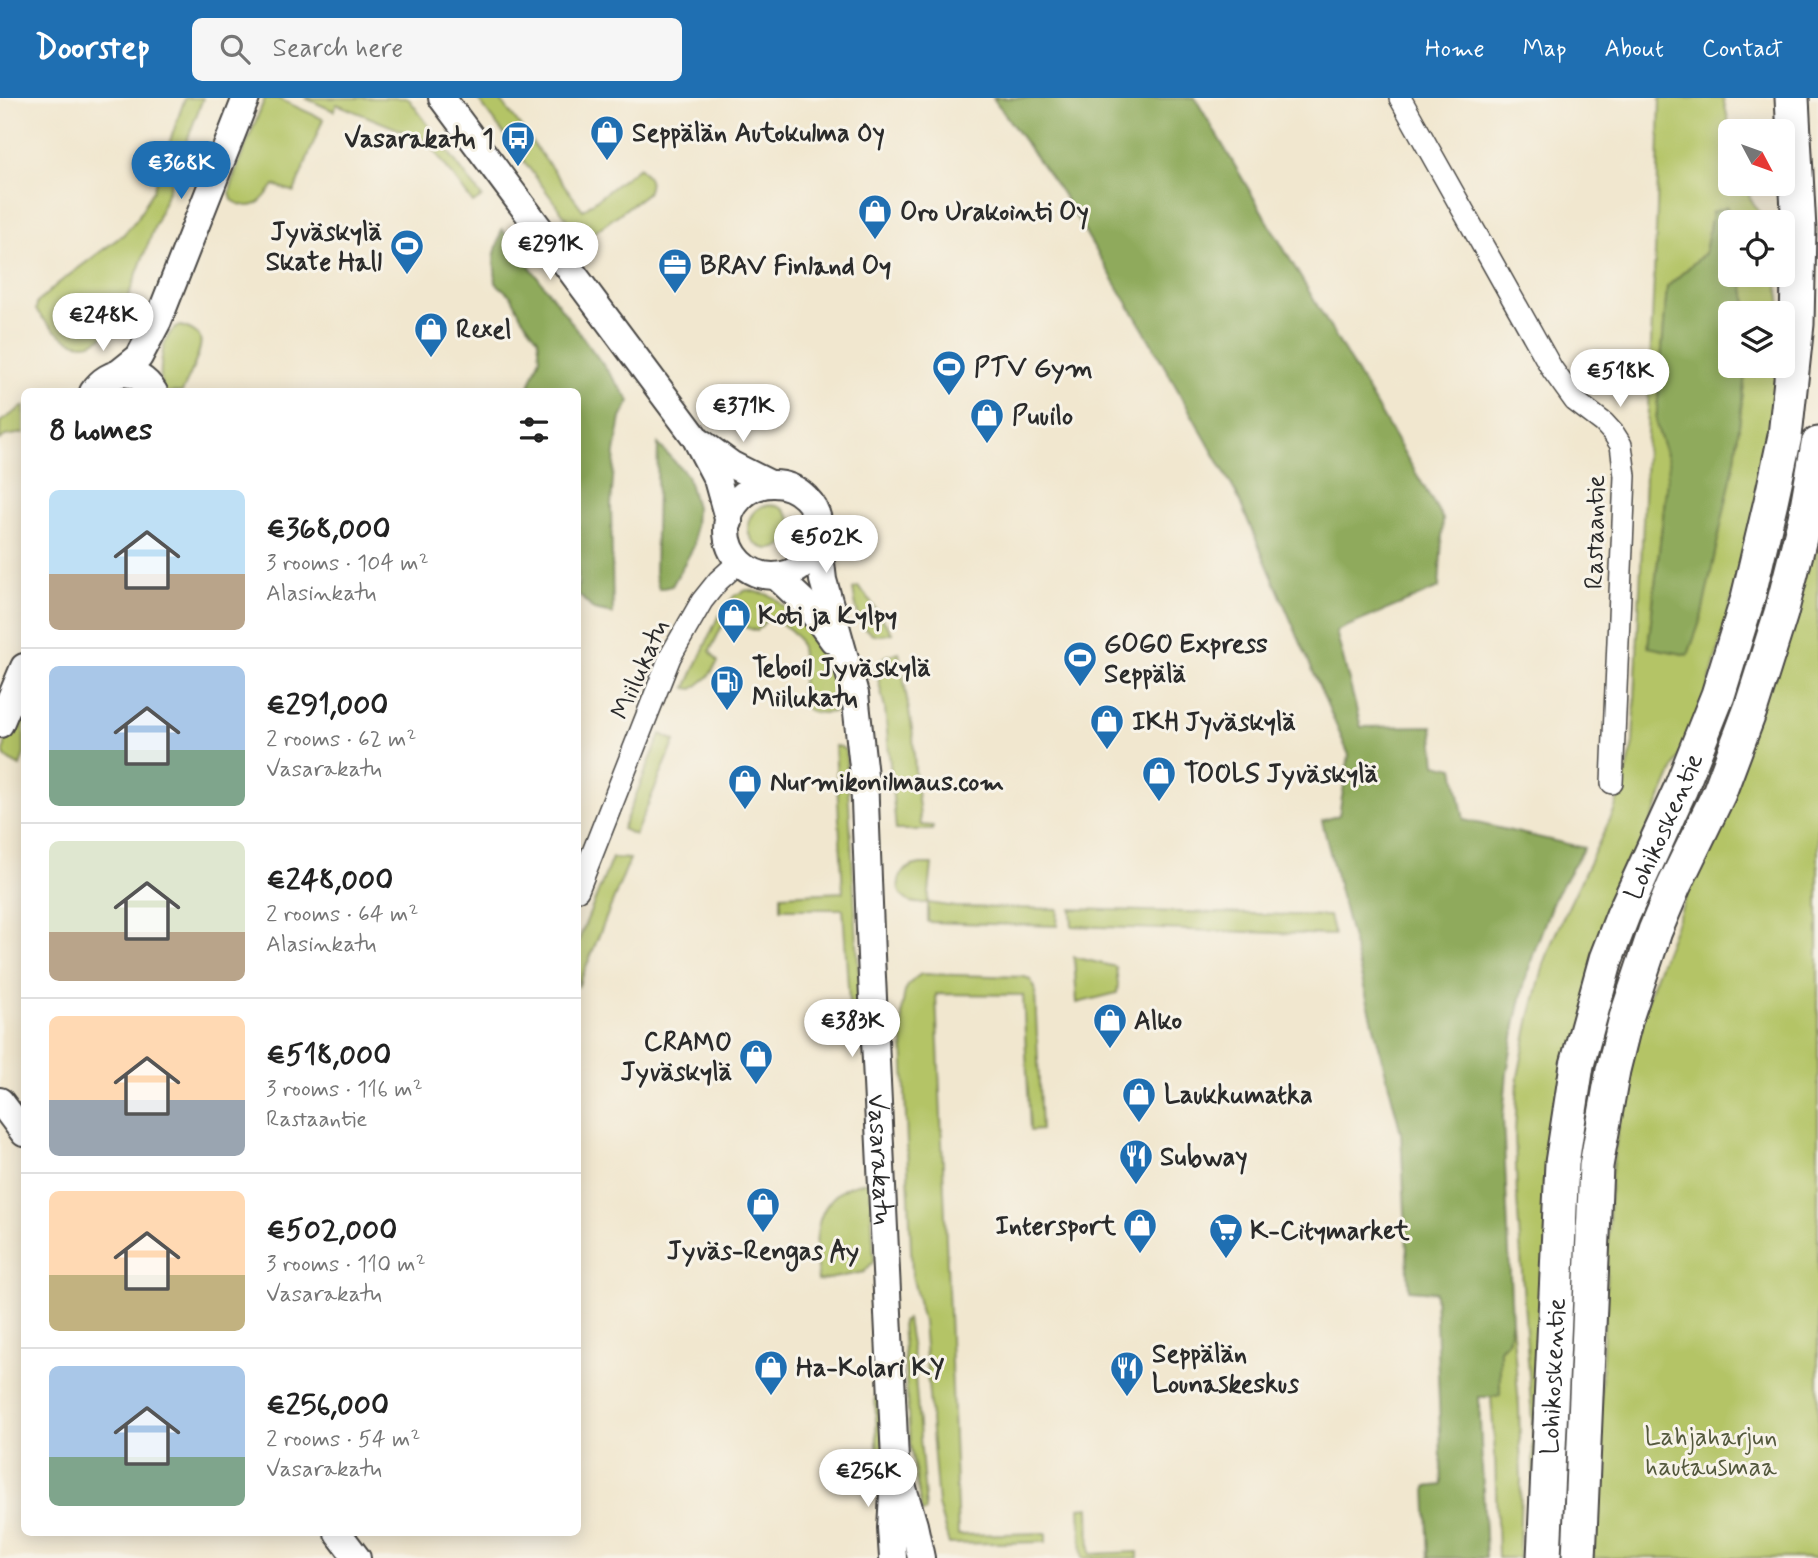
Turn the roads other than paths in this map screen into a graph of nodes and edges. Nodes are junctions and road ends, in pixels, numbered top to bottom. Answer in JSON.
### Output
{"nodes":[{"id":1,"x":246,"y":98,"type":"edge"},
{"id":2,"x":442,"y":98,"type":"edge"},
{"id":3,"x":1400,"y":98,"type":"edge"},
{"id":4,"x":1792,"y":98,"type":"edge"},
{"id":5,"x":158,"y":321,"type":"junction"},
{"id":6,"x":119,"y":373,"type":"junction"},
{"id":7,"x":96,"y":388,"type":"edge"},
{"id":8,"x":152,"y":388,"type":"edge"},
{"id":9,"x":154,"y":388,"type":"edge"},
{"id":10,"x":1785,"y":436,"type":"junction"},
{"id":11,"x":695,"y":438,"type":"junction"},
{"id":12,"x":1818,"y":444,"type":"edge"},
{"id":13,"x":770,"y":484,"type":"junction"},
{"id":14,"x":729,"y":523,"type":"junction"},
{"id":15,"x":818,"y":537,"type":"junction"},
{"id":16,"x":740,"y":561,"type":"junction"},
{"id":17,"x":776,"y":576,"type":"junction"},
{"id":18,"x":843,"y":653,"type":"junction"},
{"id":19,"x":21,"y":674,"type":"edge"},
{"id":20,"x":0,"y":724,"type":"edge"},
{"id":21,"x":1612,"y":783,"type":"dead end"},
{"id":22,"x":581,"y":882,"type":"edge"},
{"id":23,"x":0,"y":1101,"type":"edge"},
{"id":24,"x":21,"y":1129,"type":"edge"},
{"id":25,"x":895,"y":1460,"type":"junction"},
{"id":26,"x":340,"y":1536,"type":"edge"},
{"id":27,"x":357,"y":1558,"type":"edge"},
{"id":28,"x":893,"y":1558,"type":"edge"},
{"id":29,"x":921,"y":1558,"type":"edge"},
{"id":30,"x":1544,"y":1558,"type":"edge"},
{"id":31,"x":1579,"y":1558,"type":"edge"}],
"edges":[{"from":1,"to":5,"type":"street"},
{"from":2,"to":11,"type":"street"},
{"from":3,"to":21,"type":"street","name":"Rastaantie"},
{"from":4,"to":10,"type":"main road","name":"Lohikoskentie"},
{"from":5,"to":6,"type":"street"},
{"from":5,"to":9,"type":"street"},
{"from":6,"to":7,"type":"street"},
{"from":6,"to":8,"type":"street"},
{"from":10,"to":12,"type":"street"},
{"from":10,"to":30,"type":"main road","name":"Lohikoskentie"},
{"from":11,"to":13,"type":"street"},
{"from":11,"to":14,"type":"street"},
{"from":12,"to":31,"type":"main road","name":"Lohikoskentie"},
{"from":13,"to":14,"type":"street"},
{"from":13,"to":15,"type":"street"},
{"from":14,"to":16,"type":"street"},
{"from":15,"to":17,"type":"street"},
{"from":15,"to":18,"type":"street","name":"Vasarakatu"},
{"from":16,"to":17,"type":"street"},
{"from":16,"to":22,"type":"street","name":"Miilukatu"},
{"from":17,"to":18,"type":"street","name":"Vasarakatu"},
{"from":18,"to":25,"type":"street","name":"Vasarakatu"},
{"from":19,"to":20,"type":"street"},
{"from":23,"to":24,"type":"street"},
{"from":25,"to":28,"type":"street","name":"Vasarakatu"},
{"from":25,"to":29,"type":"street","name":"Vasarakatu"},
{"from":26,"to":27,"type":"street"}]}
